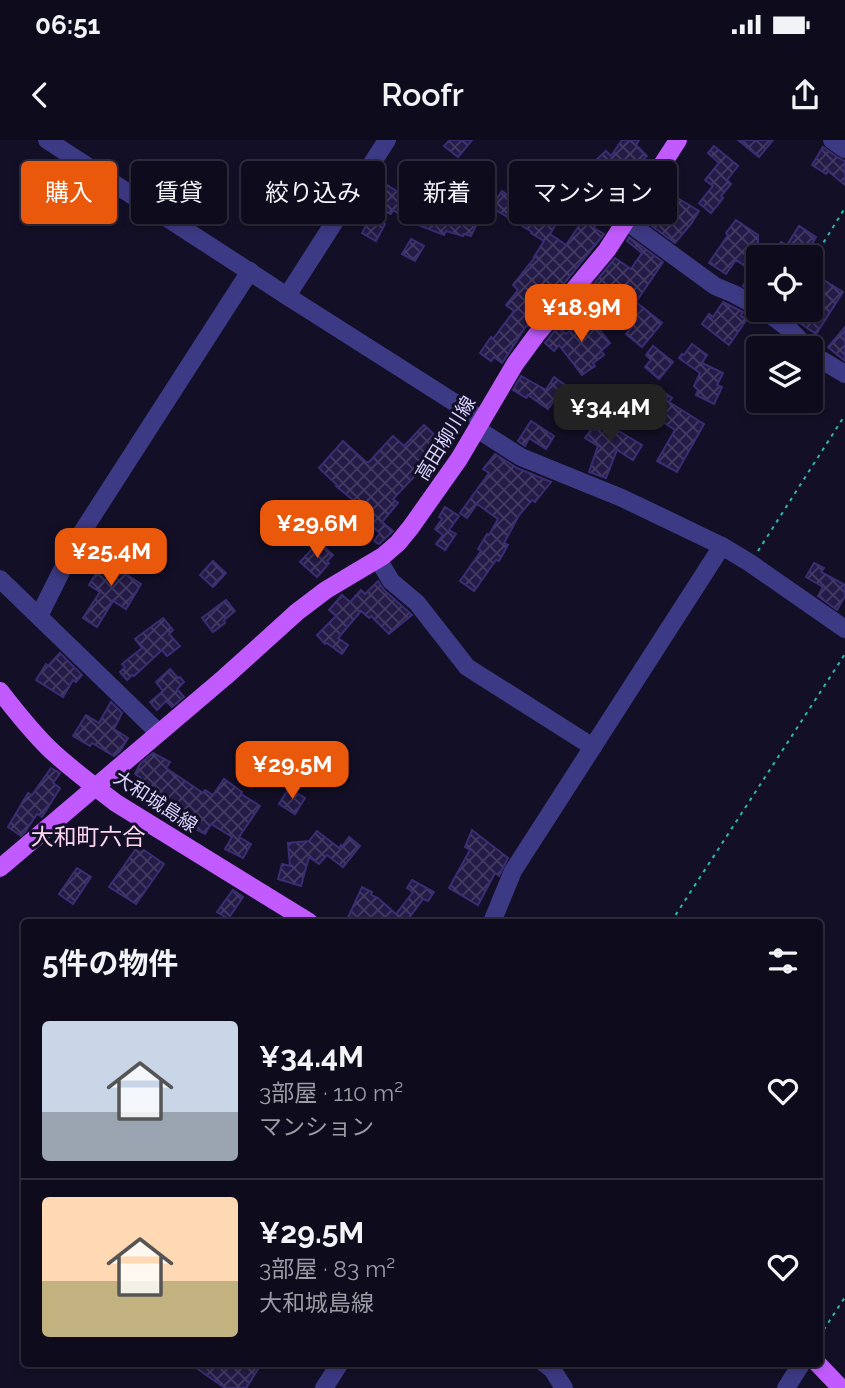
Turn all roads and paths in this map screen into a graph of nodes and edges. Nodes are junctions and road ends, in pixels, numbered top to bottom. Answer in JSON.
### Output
{"nodes":[{"id":1,"x":47,"y":140,"type":"edge"},
{"id":2,"x":387,"y":140,"type":"edge"},
{"id":3,"x":678,"y":140,"type":"edge"},
{"id":4,"x":832,"y":140,"type":"edge"},
{"id":5,"x":845,"y":149,"type":"edge"},
{"id":6,"x":665,"y":161,"type":"edge"},
{"id":7,"x":845,"y":208,"type":"edge"},
{"id":8,"x":624,"y":224,"type":"edge"},
{"id":9,"x":630,"y":224,"type":"edge"},
{"id":10,"x":822,"y":245,"type":"edge"},
{"id":11,"x":250,"y":271,"type":"junction"},
{"id":12,"x":287,"y":296,"type":"junction"},
{"id":13,"x":746,"y":301,"type":"edge"},
{"id":14,"x":780,"y":322,"type":"edge"},
{"id":15,"x":798,"y":336,"type":"edge"},
{"id":16,"x":823,"y":361,"type":"edge"},
{"id":17,"x":845,"y":374,"type":"edge"},
{"id":18,"x":845,"y":415,"type":"edge"},
{"id":19,"x":479,"y":424,"type":"junction"},
{"id":20,"x":722,"y":546,"type":"junction"},
{"id":21,"x":378,"y":559,"type":"junction"},
{"id":22,"x":750,"y":563,"type":"junction"},
{"id":23,"x":0,"y":579,"type":"edge"},
{"id":24,"x":39,"y":616,"type":"junction"},
{"id":25,"x":845,"y":629,"type":"edge"},
{"id":26,"x":845,"y":654,"type":"edge"},
{"id":27,"x":0,"y":691,"type":"edge"},
{"id":28,"x":159,"y":733,"type":"junction"},
{"id":29,"x":593,"y":747,"type":"junction"},
{"id":30,"x":96,"y":788,"type":"junction"},
{"id":31,"x":0,"y":869,"type":"edge"},
{"id":32,"x":304,"y":919,"type":"edge"},
{"id":33,"x":493,"y":919,"type":"edge"},
{"id":34,"x":673,"y":919,"type":"edge"},
{"id":35,"x":845,"y":1297,"type":"edge"},
{"id":36,"x":823,"y":1331,"type":"edge"},
{"id":37,"x":337,"y":1367,"type":"edge"},
{"id":38,"x":549,"y":1367,"type":"edge"},
{"id":39,"x":799,"y":1367,"type":"edge"},
{"id":40,"x":821,"y":1367,"type":"edge"},
{"id":41,"x":324,"y":1388,"type":"edge"},
{"id":42,"x":564,"y":1388,"type":"edge"},
{"id":43,"x":786,"y":1388,"type":"edge"},
{"id":44,"x":841,"y":1388,"type":"edge"}],
"edges":[{"from":1,"to":11,"type":"street"},
{"from":2,"to":12,"type":"street"},
{"from":3,"to":6,"type":"main road","name":"高田柳川線"},
{"from":4,"to":5,"type":"street"},
{"from":7,"to":10,"type":"path"},
{"from":8,"to":19,"type":"main road","name":"高田柳川線"},
{"from":9,"to":13,"type":"street"},
{"from":11,"to":12,"type":"street"},
{"from":11,"to":24,"type":"street"},
{"from":12,"to":19,"type":"street"},
{"from":14,"to":15,"type":"street"},
{"from":16,"to":17,"type":"street"},
{"from":18,"to":22,"type":"path"},
{"from":19,"to":20,"type":"street"},
{"from":19,"to":21,"type":"main road","name":"高田柳川線"},
{"from":20,"to":22,"type":"street"},
{"from":20,"to":29,"type":"street"},
{"from":21,"to":28,"type":"main road","name":"高田柳川線"},
{"from":21,"to":29,"type":"street"},
{"from":22,"to":25,"type":"street"},
{"from":23,"to":24,"type":"street"},
{"from":24,"to":28,"type":"street"},
{"from":26,"to":34,"type":"path"},
{"from":27,"to":30,"type":"main road","name":"大和城島線"},
{"from":28,"to":30,"type":"main road","name":"高田柳川線"},
{"from":29,"to":33,"type":"street"},
{"from":30,"to":31,"type":"main road","name":"高田柳川線"},
{"from":30,"to":32,"type":"main road","name":"大和城島線"},
{"from":35,"to":36,"type":"path"},
{"from":37,"to":41,"type":"street"},
{"from":38,"to":42,"type":"street"},
{"from":39,"to":43,"type":"street"},
{"from":40,"to":44,"type":"main road"}]}
